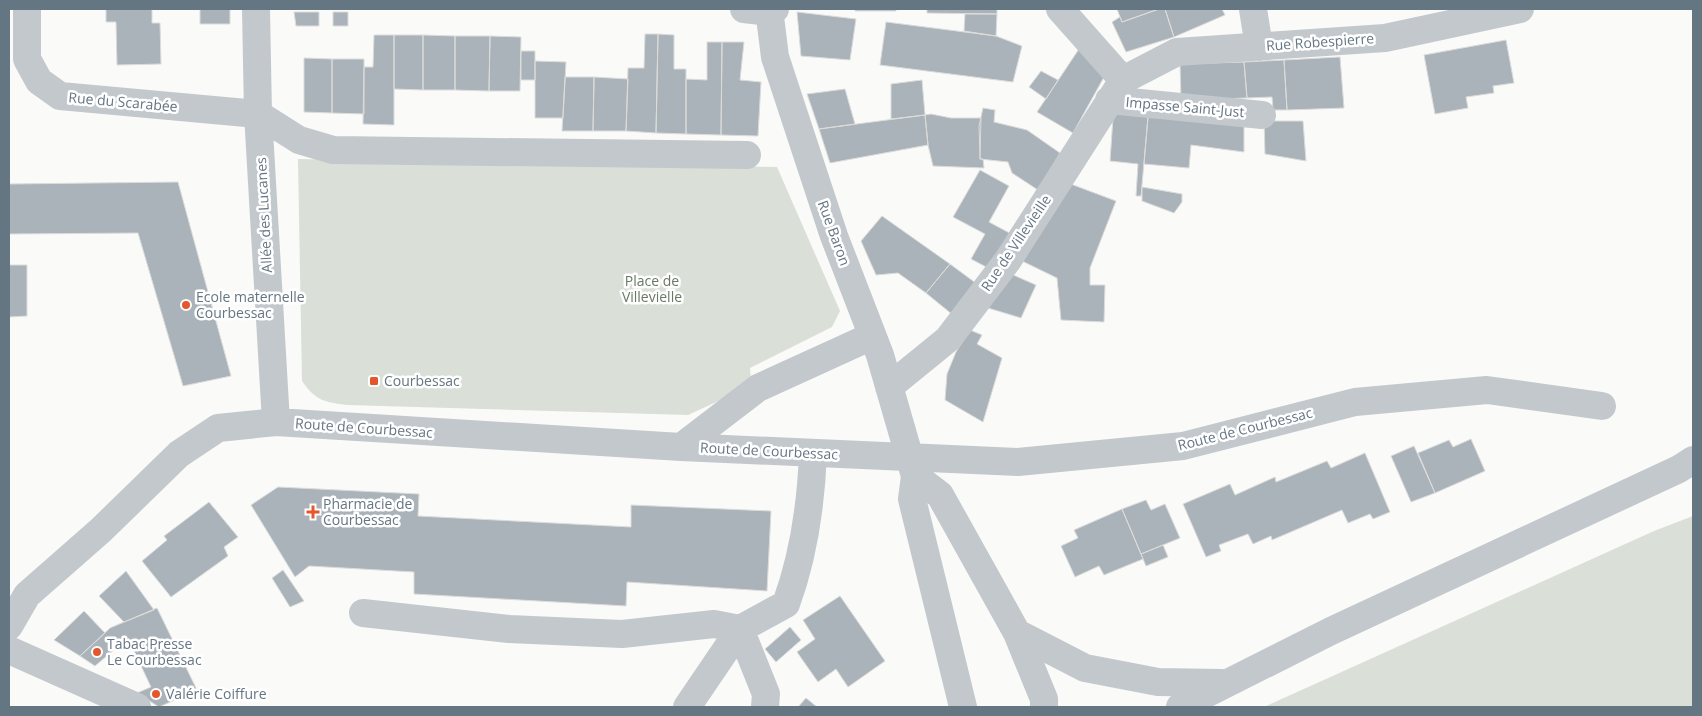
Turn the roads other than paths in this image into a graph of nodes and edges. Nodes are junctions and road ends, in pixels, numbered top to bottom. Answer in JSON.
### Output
{"nodes":[{"id":1,"x":27,"y":9,"type":"edge"},
{"id":2,"x":256,"y":9,"type":"edge"},
{"id":3,"x":1060,"y":9,"type":"edge"},
{"id":4,"x":1253,"y":9,"type":"edge"},
{"id":5,"x":1520,"y":9,"type":"edge"},
{"id":6,"x":764,"y":10,"type":"edge"},
{"id":7,"x":1259,"y":47,"type":"junction"},
{"id":8,"x":1116,"y":90,"type":"junction"},
{"id":9,"x":258,"y":114,"type":"junction"},
{"id":10,"x":1262,"y":115,"type":"dead end"},
{"id":11,"x":747,"y":155,"type":"dead end"},
{"id":12,"x":872,"y":336,"type":"junction"},
{"id":13,"x":889,"y":387,"type":"junction"},
{"id":14,"x":1602,"y":406,"type":"dead end"},
{"id":15,"x":276,"y":422,"type":"junction"},
{"id":16,"x":681,"y":447,"type":"junction"},
{"id":17,"x":813,"y":453,"type":"junction"},
{"id":18,"x":912,"y":466,"type":"junction"},
{"id":19,"x":1689,"y":468,"type":"edge"},
{"id":20,"x":18,"y":594,"type":"edge"},
{"id":21,"x":363,"y":613,"type":"dead end"},
{"id":22,"x":9,"y":626,"type":"edge"},
{"id":23,"x":740,"y":629,"type":"junction"},
{"id":24,"x":1017,"y":632,"type":"junction"},
{"id":25,"x":9,"y":650,"type":"edge"},
{"id":26,"x":1226,"y":683,"type":"junction"},
{"id":27,"x":690,"y":703,"type":"edge"},
{"id":28,"x":137,"y":707,"type":"edge"},
{"id":29,"x":765,"y":707,"type":"edge"},
{"id":30,"x":963,"y":707,"type":"edge"},
{"id":31,"x":1044,"y":707,"type":"edge"},
{"id":32,"x":1180,"y":707,"type":"edge"}],
"edges":[{"from":1,"to":9,"type":"street","name":"Rue du Scarabée"},
{"from":2,"to":9,"type":"street","name":"Allée des Lucanes"},
{"from":3,"to":8,"type":"street"},
{"from":4,"to":7,"type":"street"},
{"from":5,"to":7,"type":"street","name":"Rue Robespierre"},
{"from":6,"to":12,"type":"street","name":"Rue Baron"},
{"from":7,"to":8,"type":"street","name":"Rue Robespierre"},
{"from":8,"to":10,"type":"street","name":"Impasse Saint-Just"},
{"from":8,"to":13,"type":"street","name":"Rue de Villevieille"},
{"from":9,"to":11,"type":"street"},
{"from":9,"to":15,"type":"street","name":"Allée des Lucanes"},
{"from":12,"to":13,"type":"street","name":"Rue Baron"},
{"from":12,"to":16,"type":"street"},
{"from":13,"to":18,"type":"street","name":"Rue Baron"},
{"from":14,"to":18,"type":"street","name":"Route de Courbessac"},
{"from":15,"to":16,"type":"street","name":"Route de Courbessac"},
{"from":15,"to":20,"type":"street","name":"Route de Courbessac"},
{"from":16,"to":17,"type":"street","name":"Route de Courbessac"},
{"from":17,"to":18,"type":"street","name":"Route de Courbessac"},
{"from":17,"to":23,"type":"street"},
{"from":18,"to":24,"type":"street"},
{"from":18,"to":30,"type":"street"},
{"from":19,"to":26,"type":"street"},
{"from":20,"to":22,"type":"street","name":"Route de Courbessac"},
{"from":21,"to":23,"type":"street"},
{"from":23,"to":27,"type":"street"},
{"from":23,"to":29,"type":"street"},
{"from":24,"to":26,"type":"street"},
{"from":24,"to":31,"type":"street"},
{"from":25,"to":28,"type":"street"},
{"from":26,"to":32,"type":"street"}]}
